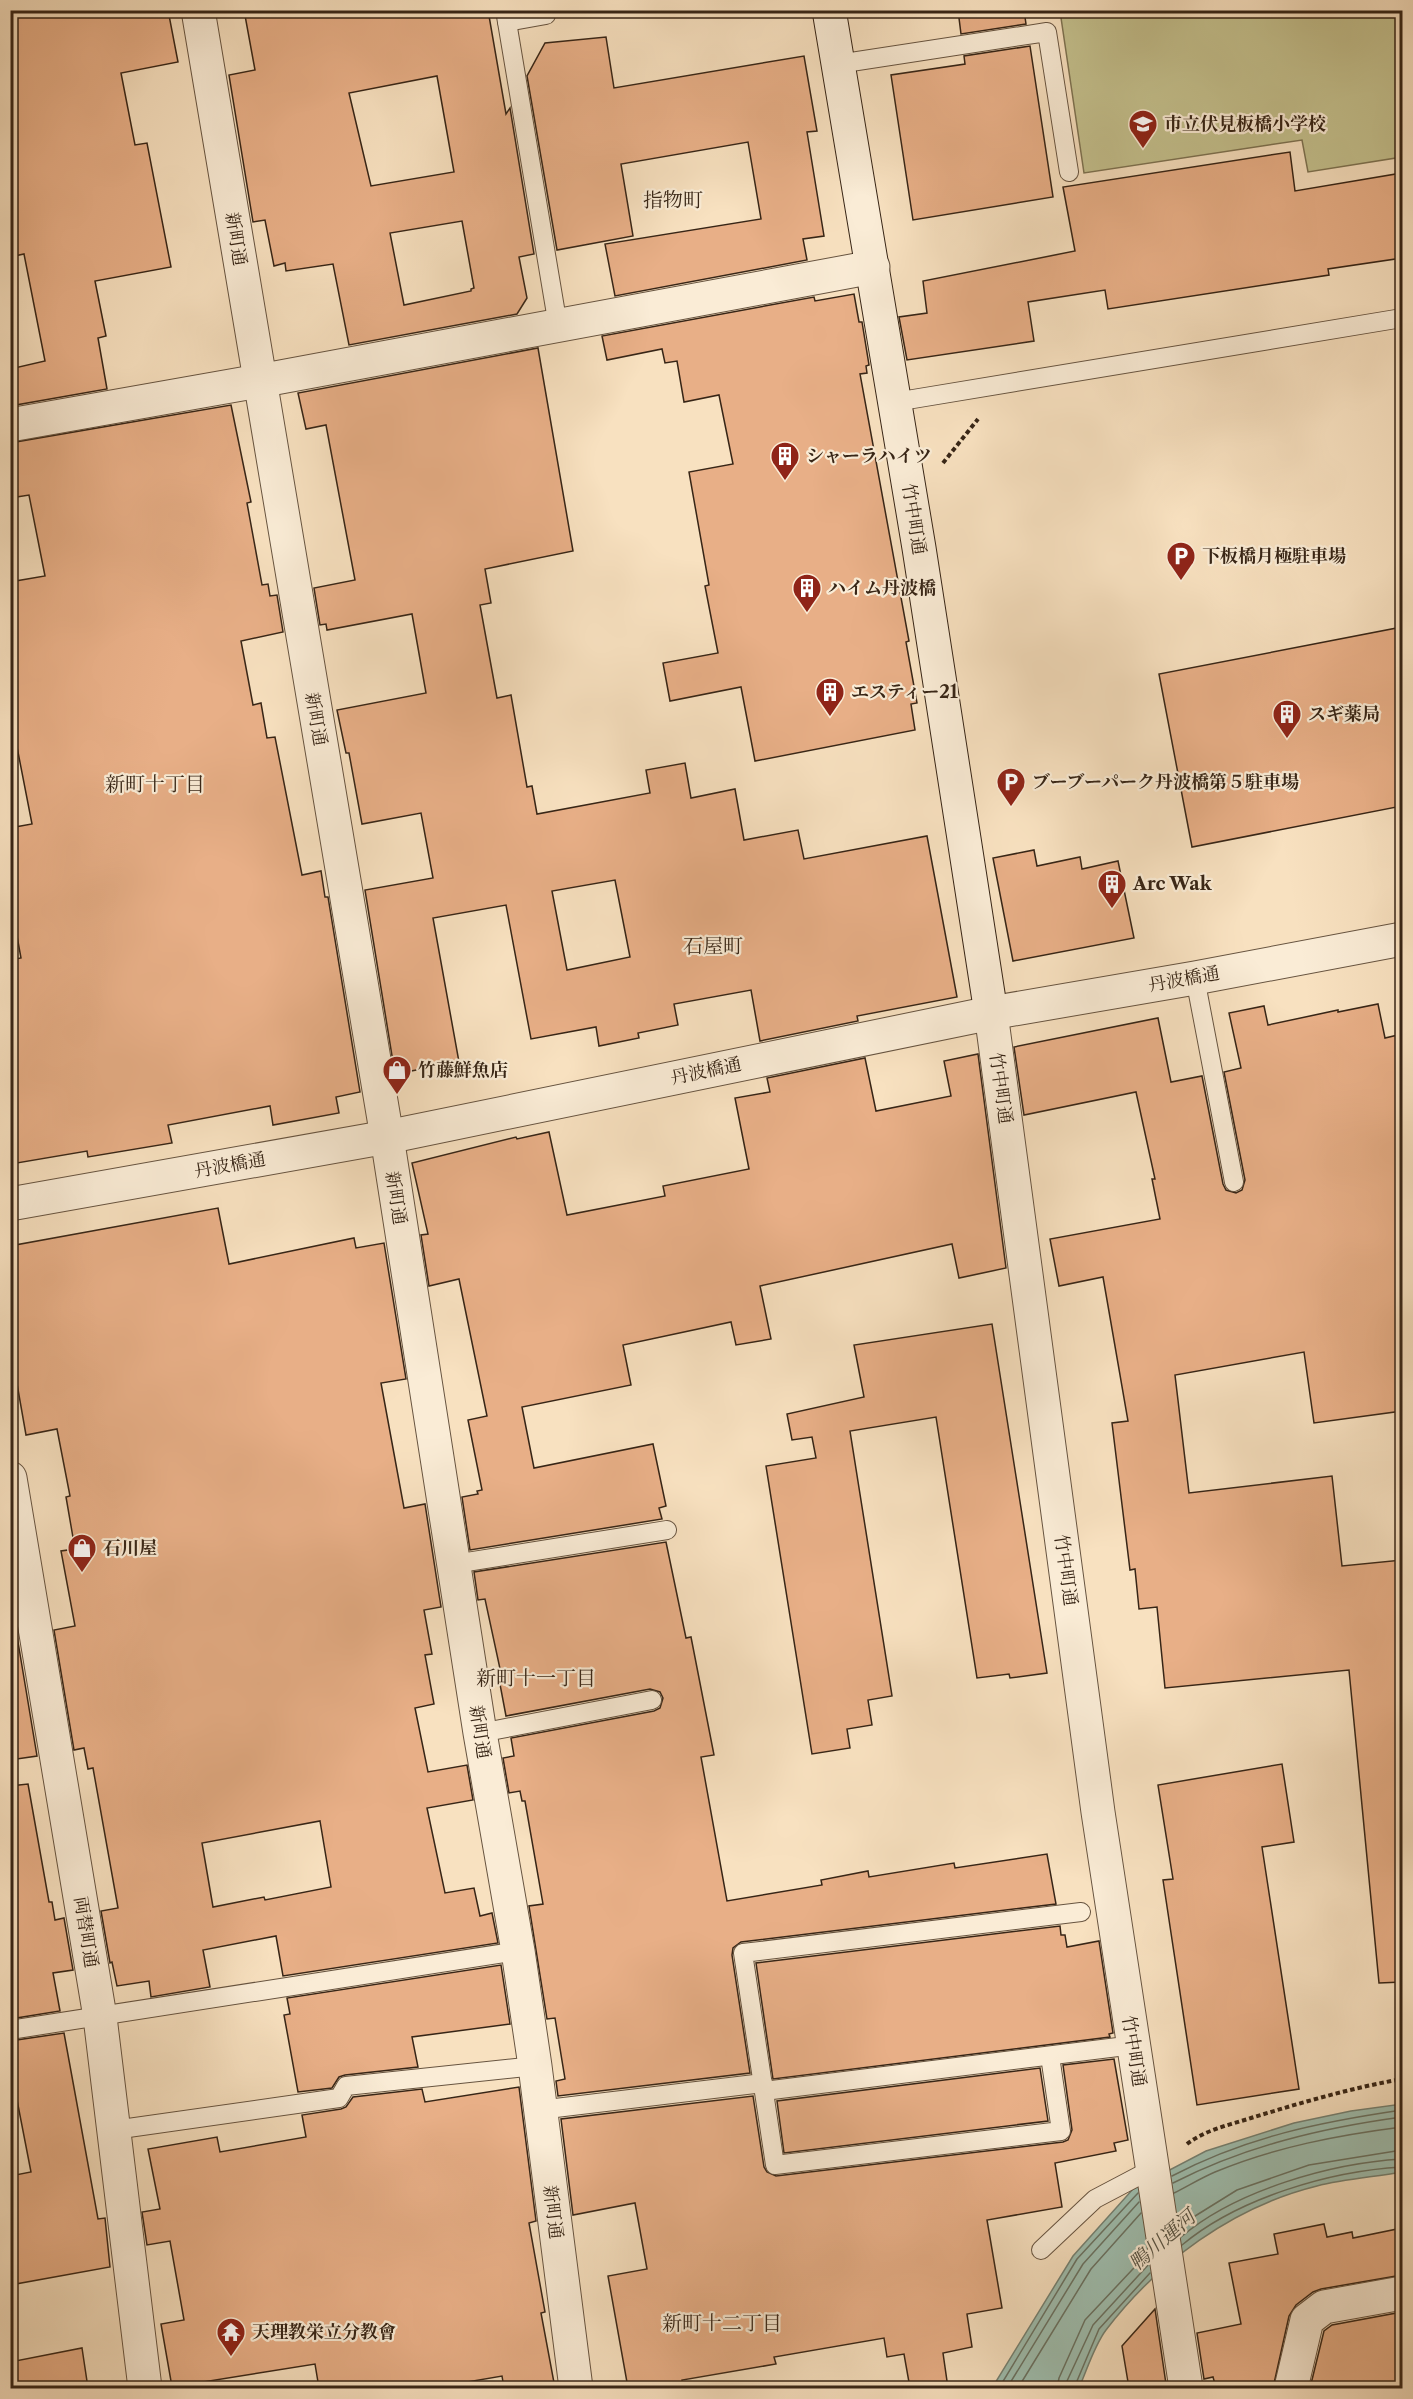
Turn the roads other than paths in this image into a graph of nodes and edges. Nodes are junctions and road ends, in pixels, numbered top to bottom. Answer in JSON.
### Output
{"nodes":[{"id":1,"x":198,"y":10,"type":"edge"},
{"id":2,"x":829,"y":10,"type":"edge"},
{"id":3,"x":546,"y":15,"type":"dead end"},
{"id":4,"x":506,"y":16,"type":"edge"},
{"id":5,"x":838,"y":64,"type":"junction"},
{"id":6,"x":1069,"y":172,"type":"dead end"},
{"id":7,"x":873,"y":267,"type":"junction"},
{"id":8,"x":1402,"y":318,"type":"edge"},
{"id":9,"x":558,"y":326,"type":"junction"},
{"id":10,"x":259,"y":381,"type":"junction"},
{"id":11,"x":895,"y":402,"type":"junction"},
{"id":12,"x":10,"y":425,"type":"edge"},
{"id":13,"x":1402,"y":939,"type":"edge"},
{"id":14,"x":1195,"y":978,"type":"junction"},
{"id":15,"x":991,"y":1013,"type":"junction"},
{"id":16,"x":387,"y":1137,"type":"junction"},
{"id":17,"x":1234,"y":1182,"type":"dead end"},
{"id":18,"x":10,"y":1204,"type":"edge"},
{"id":19,"x":10,"y":1478,"type":"edge"},
{"id":20,"x":668,"y":1530,"type":"dead end"},
{"id":21,"x":454,"y":1564,"type":"junction"},
{"id":22,"x":652,"y":1700,"type":"dead end"},
{"id":23,"x":480,"y":1733,"type":"junction"},
{"id":24,"x":1081,"y":1912,"type":"dead end"},
{"id":25,"x":518,"y":1951,"type":"junction"},
{"id":26,"x":100,"y":2017,"type":"junction"},
{"id":27,"x":10,"y":2030,"type":"edge"},
{"id":28,"x":1134,"y":2044,"type":"junction"},
{"id":29,"x":1050,"y":2056,"type":"junction"},
{"id":30,"x":536,"y":2066,"type":"junction"},
{"id":31,"x":763,"y":2087,"type":"junction"},
{"id":32,"x":539,"y":2110,"type":"junction"},
{"id":33,"x":114,"y":2130,"type":"junction"},
{"id":34,"x":1152,"y":2169,"type":"junction"},
{"id":35,"x":1041,"y":2250,"type":"dead end"},
{"id":36,"x":1402,"y":2293,"type":"edge"},
{"id":37,"x":145,"y":2388,"type":"edge"},
{"id":38,"x":576,"y":2388,"type":"edge"},
{"id":39,"x":1186,"y":2388,"type":"edge"},
{"id":40,"x":1292,"y":2388,"type":"edge"}],
"edges":[{"from":1,"to":10,"type":"street","name":"新町通"},
{"from":2,"to":5,"type":"street","name":"竹中町通"},
{"from":3,"to":4,"type":"lane"},
{"from":4,"to":9,"type":"lane"},
{"from":5,"to":6,"type":"lane"},
{"from":5,"to":7,"type":"street","name":"竹中町通"},
{"from":7,"to":9,"type":"street"},
{"from":7,"to":11,"type":"street","name":"竹中町通"},
{"from":8,"to":11,"type":"lane"},
{"from":9,"to":10,"type":"street"},
{"from":10,"to":12,"type":"street"},
{"from":10,"to":16,"type":"street","name":"新町通"},
{"from":11,"to":15,"type":"street","name":"竹中町通"},
{"from":13,"to":14,"type":"street","name":"丹波橋通"},
{"from":14,"to":15,"type":"street","name":"丹波橋通"},
{"from":14,"to":17,"type":"lane"},
{"from":15,"to":16,"type":"street","name":"丹波橋通"},
{"from":15,"to":28,"type":"street","name":"竹中町通"},
{"from":16,"to":18,"type":"street","name":"丹波橋通"},
{"from":16,"to":21,"type":"street","name":"新町通"},
{"from":19,"to":26,"type":"street","name":"両替町通"},
{"from":20,"to":21,"type":"lane"},
{"from":21,"to":23,"type":"street","name":"新町通"},
{"from":22,"to":23,"type":"lane"},
{"from":23,"to":25,"type":"street","name":"新町通"},
{"from":24,"to":31,"type":"lane"},
{"from":25,"to":26,"type":"lane"},
{"from":25,"to":30,"type":"street","name":"新町通"},
{"from":26,"to":27,"type":"lane"},
{"from":26,"to":33,"type":"street","name":"両替町通"},
{"from":28,"to":29,"type":"lane"},
{"from":28,"to":34,"type":"street","name":"竹中町通"},
{"from":29,"to":31,"type":"lane"},
{"from":29,"to":31,"type":"lane"},
{"from":30,"to":32,"type":"street","name":"新町通"},
{"from":30,"to":33,"type":"lane"},
{"from":31,"to":32,"type":"lane"},
{"from":32,"to":38,"type":"street","name":"新町通"},
{"from":33,"to":37,"type":"street","name":"両替町通"},
{"from":34,"to":35,"type":"lane"},
{"from":34,"to":39,"type":"street","name":"竹中町通"},
{"from":36,"to":40,"type":"street"}]}
